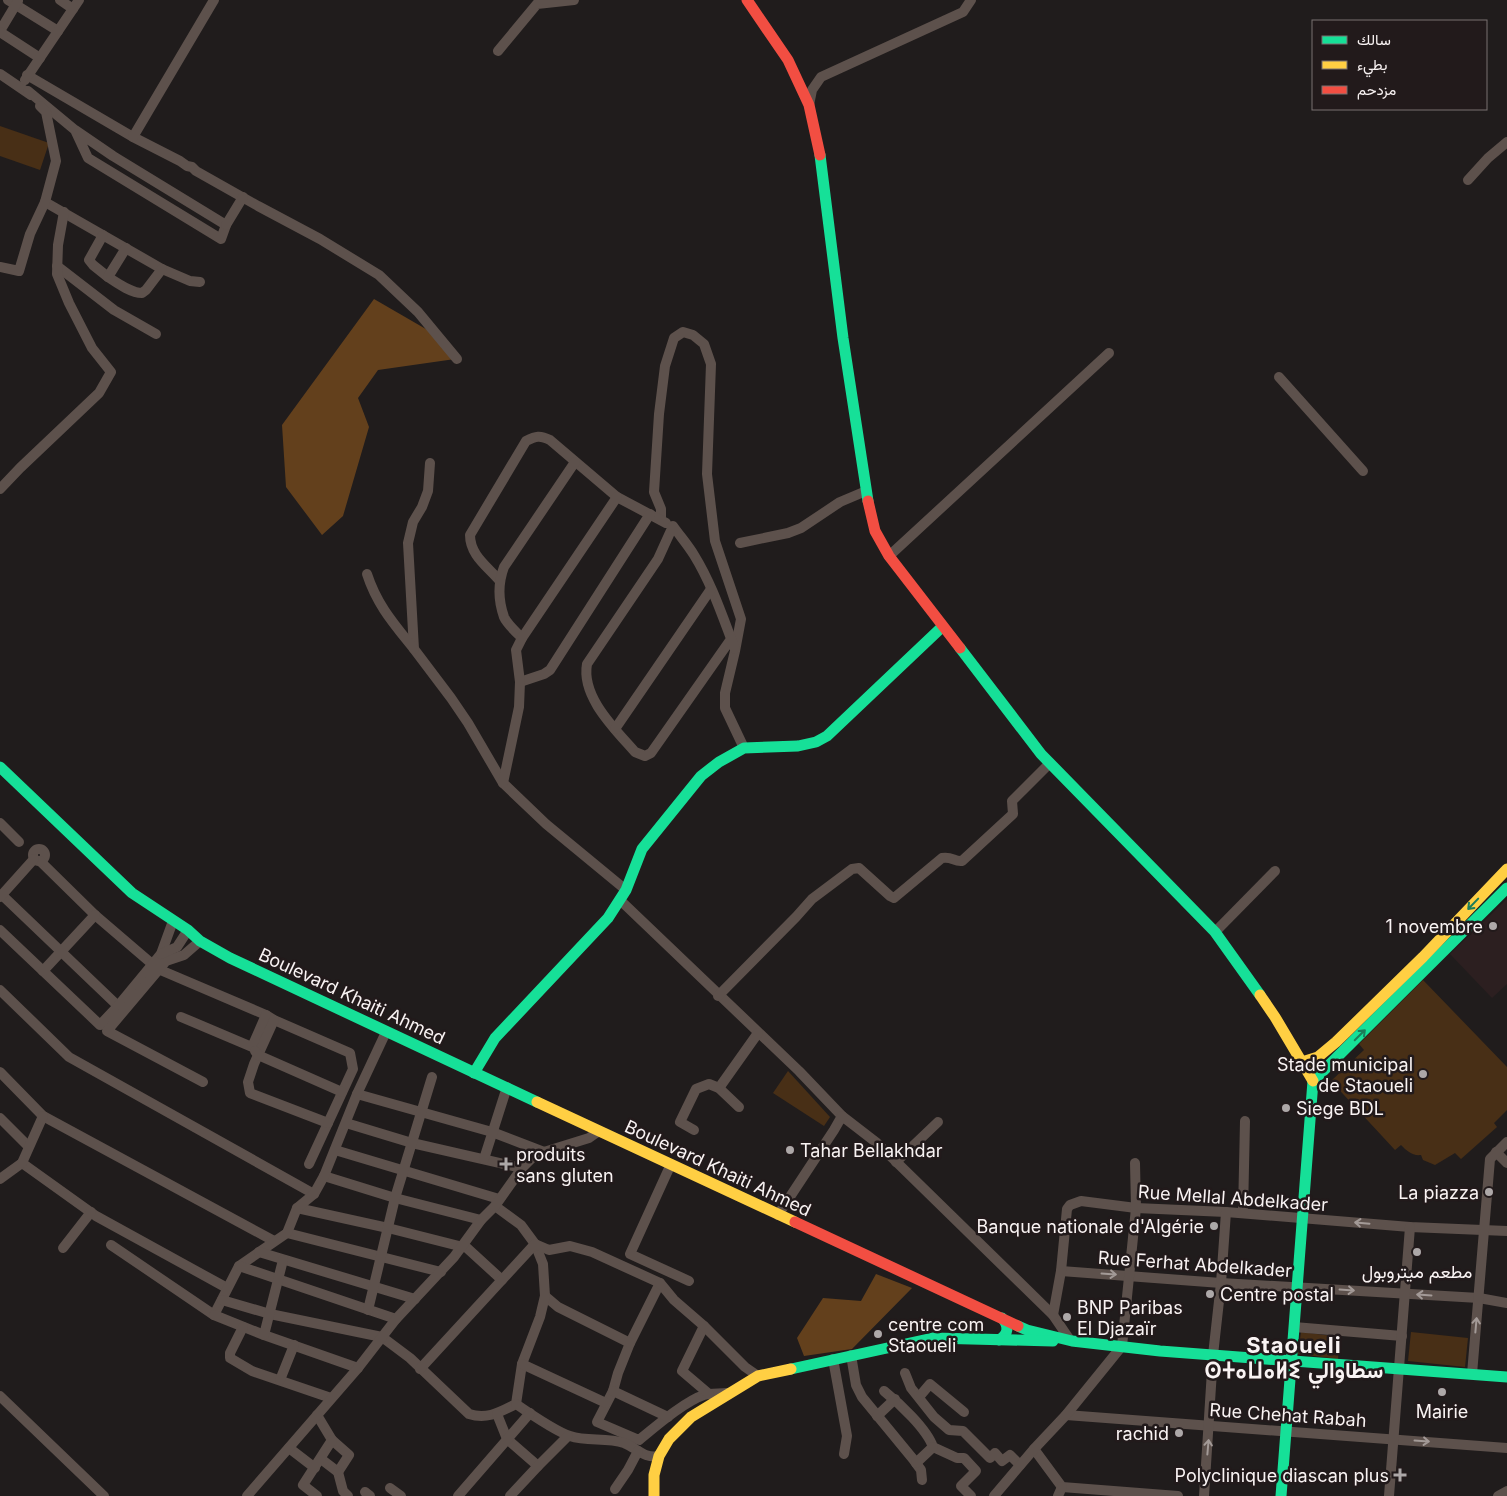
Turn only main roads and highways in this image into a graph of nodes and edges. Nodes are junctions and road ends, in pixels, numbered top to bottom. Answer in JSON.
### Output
{"nodes":[{"id":1,"x":747,"y":0,"type":"edge"},
{"id":2,"x":942,"y":628,"type":"junction"},
{"id":3,"x":0,"y":767,"type":"edge"},
{"id":4,"x":1504,"y":876,"type":"edge"},
{"id":5,"x":1507,"y":888,"type":"edge"},
{"id":6,"x":1302,"y":1062,"type":"junction"},
{"id":7,"x":474,"y":1073,"type":"junction"},
{"id":8,"x":1313,"y":1081,"type":"junction"},
{"id":9,"x":1002,"y":1318,"type":"junction"},
{"id":10,"x":1000,"y":1340,"type":"junction"},
{"id":11,"x":1072,"y":1341,"type":"junction"},
{"id":12,"x":1291,"y":1361,"type":"junction"},
{"id":13,"x":1507,"y":1377,"type":"edge"},
{"id":14,"x":654,"y":1496,"type":"edge"},
{"id":15,"x":1281,"y":1496,"type":"edge"}],
"edges":[{"from":1,"to":2,"type":"main road"},
{"from":2,"to":6,"type":"main road"},
{"from":2,"to":7,"type":"main road"},
{"from":3,"to":7,"type":"main road","name":"Boulevard Khaiti Ahmed"},
{"from":4,"to":6,"type":"main road","one_way":true},
{"from":8,"to":5,"type":"main road","one_way":true},
{"from":6,"to":8,"type":"main road"},
{"from":7,"to":9,"type":"main road","name":"Boulevard Khaiti Ahmed"},
{"from":8,"to":12,"type":"main road"},
{"from":9,"to":10,"type":"main road"},
{"from":9,"to":11,"type":"main road","name":"Boulevard Khaiti Ahmed"},
{"from":10,"to":11,"type":"main road"},
{"from":10,"to":14,"type":"main road"},
{"from":11,"to":12,"type":"main road","name":"Boulevard Khaiti Ahmed"},
{"from":12,"to":13,"type":"main road","name":"Boulevard Khaiti Ahmed"},
{"from":12,"to":15,"type":"main road"}]}
